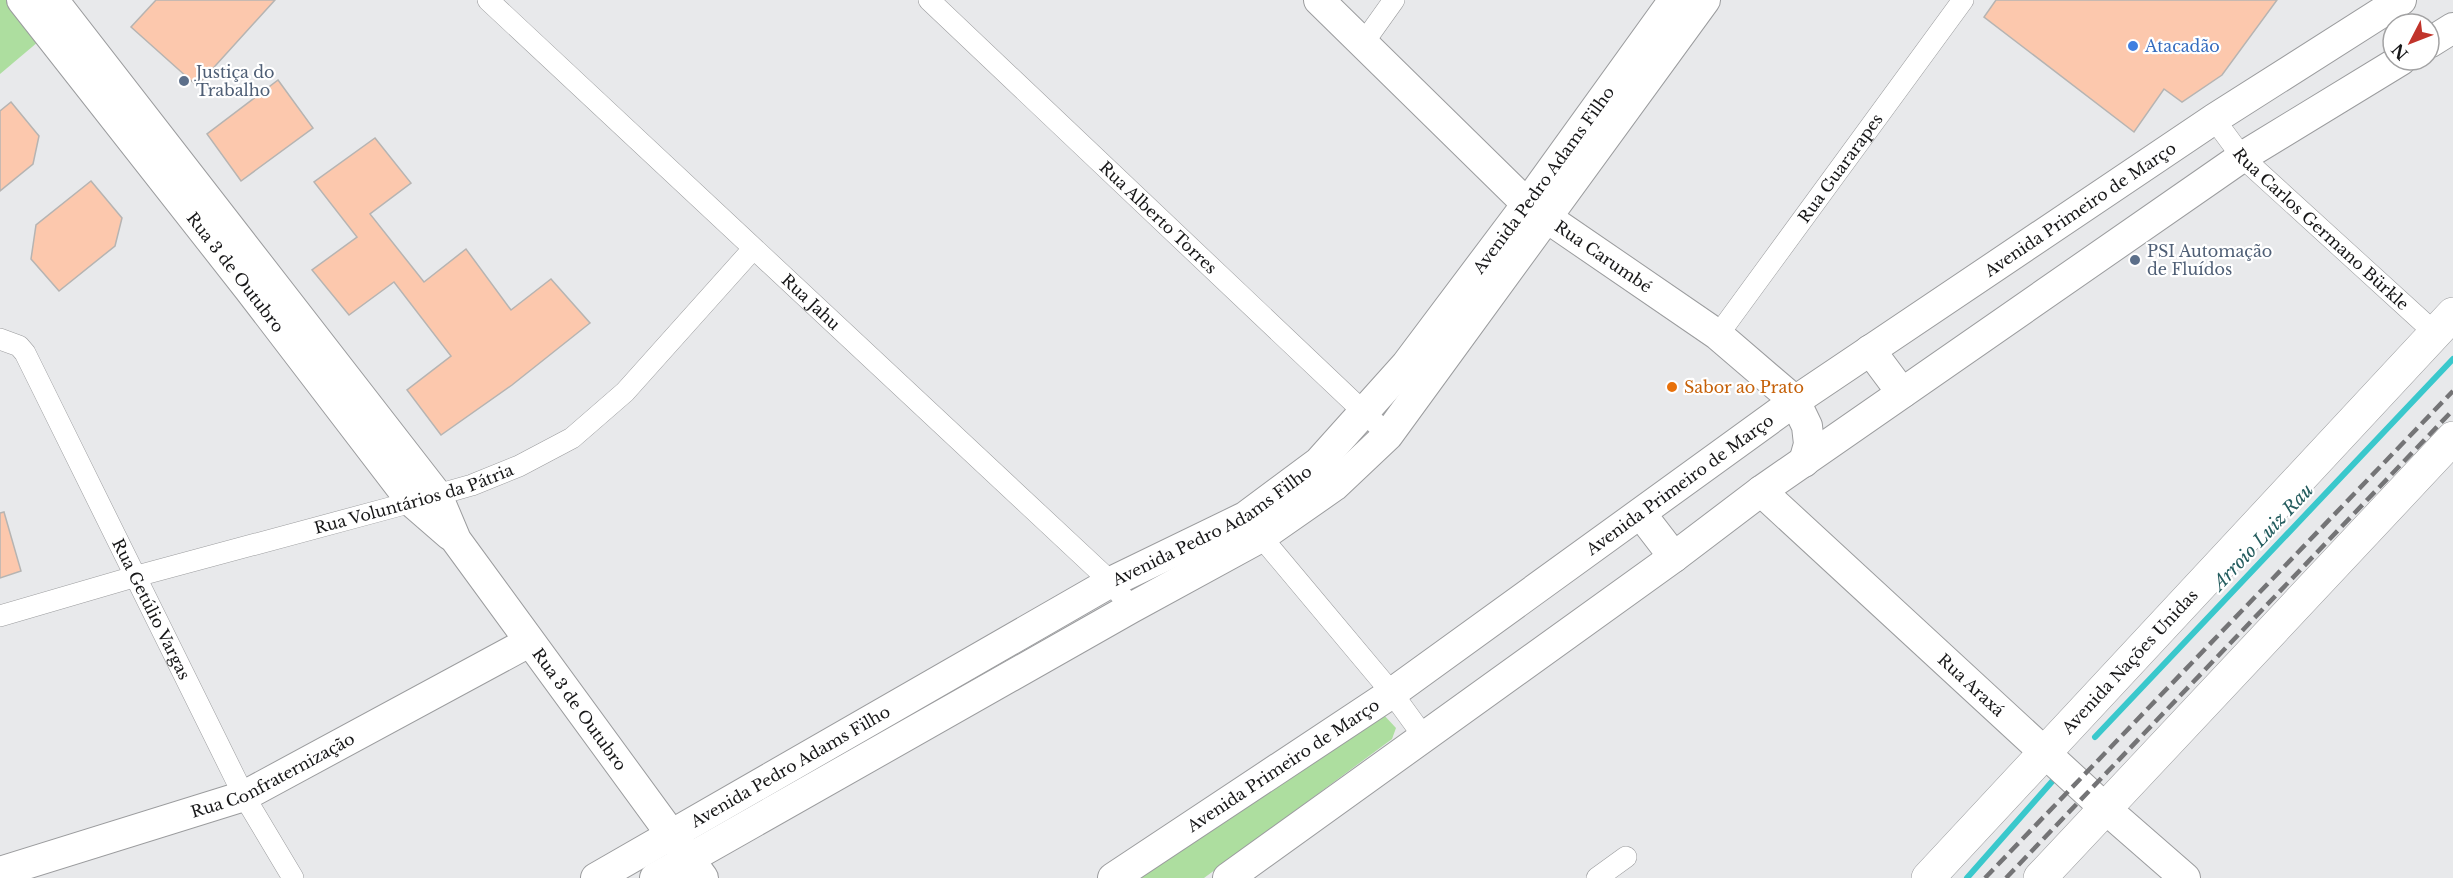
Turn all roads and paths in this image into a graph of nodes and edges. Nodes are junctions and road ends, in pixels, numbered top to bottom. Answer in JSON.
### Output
{"nodes":[{"id":1,"x":22,"y":0,"type":"edge"},
{"id":2,"x":53,"y":0,"type":"edge"},
{"id":3,"x":488,"y":0,"type":"edge"},
{"id":4,"x":1319,"y":0,"type":"edge"},
{"id":5,"x":1394,"y":0,"type":"edge"},
{"id":6,"x":1674,"y":0,"type":"edge"},
{"id":7,"x":1705,"y":0,"type":"edge"},
{"id":8,"x":1963,"y":0,"type":"edge"},
{"id":9,"x":2401,"y":0,"type":"edge"},
{"id":10,"x":937,"y":3,"type":"edge"},
{"id":11,"x":1364,"y":42,"type":"junction"},
{"id":12,"x":2381,"y":72,"type":"edge"},
{"id":13,"x":127,"y":115,"type":"junction"},
{"id":14,"x":2214,"y":119,"type":"junction"},
{"id":15,"x":2242,"y":157,"type":"junction"},
{"id":16,"x":1537,"y":212,"type":"junction"},
{"id":17,"x":753,"y":249,"type":"junction"},
{"id":18,"x":2444,"y":323,"type":"edge"},
{"id":19,"x":1718,"y":335,"type":"junction"},
{"id":20,"x":6,"y":340,"type":"edge"},
{"id":21,"x":1870,"y":350,"type":"junction"},
{"id":22,"x":1902,"y":393,"type":"junction"},
{"id":23,"x":1795,"y":401,"type":"junction"},
{"id":24,"x":1364,"y":414,"type":"junction"},
{"id":25,"x":1388,"y":435,"type":"junction"},
{"id":26,"x":2453,"y":438,"type":"edge"},
{"id":27,"x":1804,"y":462,"type":"junction"},
{"id":28,"x":1761,"y":491,"type":"junction"},
{"id":29,"x":424,"y":499,"type":"junction"},
{"id":30,"x":1641,"y":514,"type":"junction"},
{"id":31,"x":1253,"y":527,"type":"junction"},
{"id":32,"x":1674,"y":557,"type":"junction"},
{"id":33,"x":137,"y":576,"type":"junction"},
{"id":34,"x":1111,"y":582,"type":"junction"},
{"id":35,"x":1131,"y":608,"type":"junction"},
{"id":36,"x":0,"y":616,"type":"edge"},
{"id":37,"x":529,"y":642,"type":"junction"},
{"id":38,"x":1392,"y":693,"type":"junction"},
{"id":39,"x":1424,"y":737,"type":"junction"},
{"id":40,"x":2046,"y":752,"type":"junction"},
{"id":41,"x":244,"y":796,"type":"junction"},
{"id":42,"x":2107,"y":810,"type":"junction"},
{"id":43,"x":1626,"y":857,"type":"dead end"},
{"id":44,"x":689,"y":858,"type":"edge"},
{"id":45,"x":0,"y":872,"type":"edge"},
{"id":46,"x":293,"y":878,"type":"edge"},
{"id":47,"x":596,"y":878,"type":"edge"},
{"id":48,"x":655,"y":878,"type":"edge"},
{"id":49,"x":1113,"y":878,"type":"edge"},
{"id":50,"x":1228,"y":878,"type":"edge"},
{"id":51,"x":1597,"y":878,"type":"edge"},
{"id":52,"x":1929,"y":878,"type":"edge"},
{"id":53,"x":2040,"y":878,"type":"edge"},
{"id":54,"x":2185,"y":878,"type":"edge"}],
"edges":[{"from":1,"to":13,"type":"main road","name":"Rua 3 de Outubro"},
{"from":2,"to":13,"type":"main road","name":"Rua 3 de Outubro"},
{"from":3,"to":17,"type":"street","name":"Rua Jahu"},
{"from":4,"to":11,"type":"main road","name":"Rua Carumbé"},
{"from":5,"to":11,"type":"street"},
{"from":6,"to":16,"type":"main road","name":"Avenida Pedro Adams Filho"},
{"from":7,"to":16,"type":"main road","name":"Avenida Pedro Adams Filho"},
{"from":8,"to":19,"type":"street","name":"Rua Guararapes"},
{"from":9,"to":14,"type":"main road","name":"Avenida Primeiro de Março"},
{"from":10,"to":24,"type":"street","name":"Rua Alberto Torres"},
{"from":11,"to":16,"type":"main road","name":"Rua Carumbé"},
{"from":12,"to":15,"type":"main road"},
{"from":13,"to":29,"type":"main road","name":"Rua 3 de Outubro"},
{"from":14,"to":15,"type":"street","name":"Rua Carlos Germano Bürkle"},
{"from":14,"to":21,"type":"main road","name":"Avenida Primeiro de Março"},
{"from":15,"to":18,"type":"street","name":"Rua Carlos Germano Bürkle"},
{"from":15,"to":22,"type":"main road"},
{"from":16,"to":19,"type":"main road","name":"Rua Carumbé"},
{"from":16,"to":24,"type":"main road","name":"Avenida Pedro Adams Filho"},
{"from":16,"to":25,"type":"main road","name":"Avenida Pedro Adams Filho"},
{"from":17,"to":29,"type":"street","name":"Rua Voluntários da Pátria"},
{"from":17,"to":34,"type":"street","name":"Rua Jahu"},
{"from":18,"to":40,"type":"main road","name":"Avenida Nações Unidas"},
{"from":19,"to":23,"type":"main road","name":"Rua Carumbé"},
{"from":20,"to":33,"type":"street","name":"Rua Getúlio Vargas"},
{"from":21,"to":22,"type":"main road"},
{"from":21,"to":23,"type":"main road","name":"Avenida Primeiro de Março"},
{"from":22,"to":27,"type":"main road"},
{"from":23,"to":27,"type":"main road"},
{"from":23,"to":30,"type":"main road","name":"Avenida Primeiro de Março"},
{"from":24,"to":25,"type":"street","name":"Rua Alberto Torres"},
{"from":24,"to":31,"type":"main road","name":"Avenida Pedro Adams Filho"},
{"from":25,"to":31,"type":"main road","name":"Avenida Pedro Adams Filho"},
{"from":26,"to":42,"type":"main road"},
{"from":27,"to":28,"type":"main road"},
{"from":28,"to":32,"type":"main road"},
{"from":28,"to":40,"type":"main road","name":"Rua Araxá"},
{"from":29,"to":33,"type":"street","name":"Rua Voluntários da Pátria"},
{"from":29,"to":37,"type":"main road","name":"Rua 3 de Outubro"},
{"from":30,"to":32,"type":"main road"},
{"from":30,"to":38,"type":"main road","name":"Avenida Primeiro de Março"},
{"from":31,"to":34,"type":"main road","name":"Avenida Pedro Adams Filho"},
{"from":31,"to":35,"type":"main road","name":"Avenida Pedro Adams Filho"},
{"from":31,"to":38,"type":"street"},
{"from":32,"to":39,"type":"main road"},
{"from":33,"to":36,"type":"street","name":"Rua Voluntários da Pátria"},
{"from":33,"to":41,"type":"street","name":"Rua Getúlio Vargas"},
{"from":34,"to":35,"type":"street","name":"Rua Jahu"},
{"from":34,"to":44,"type":"main road","name":"Avenida Pedro Adams Filho"},
{"from":35,"to":44,"type":"main road","name":"Avenida Pedro Adams Filho"},
{"from":37,"to":41,"type":"main road","name":"Rua Confraternização"},
{"from":37,"to":44,"type":"main road","name":"Rua 3 de Outubro"},
{"from":38,"to":39,"type":"street"},
{"from":38,"to":49,"type":"main road","name":"Avenida Primeiro de Março"},
{"from":39,"to":50,"type":"main road"},
{"from":40,"to":42,"type":"main road","name":"Rua Araxá"},
{"from":40,"to":52,"type":"main road","name":"Avenida Nações Unidas"},
{"from":41,"to":45,"type":"main road","name":"Rua Confraternização"},
{"from":41,"to":46,"type":"street","name":"Rua Getúlio Vargas"},
{"from":42,"to":53,"type":"main road"},
{"from":42,"to":54,"type":"main road","name":"Rua Araxá"},
{"from":43,"to":51,"type":"street"},
{"from":44,"to":47,"type":"main road","name":"Avenida Pedro Adams Filho"},
{"from":44,"to":48,"type":"main road","name":"Avenida Pedro Adams Filho"}]}
